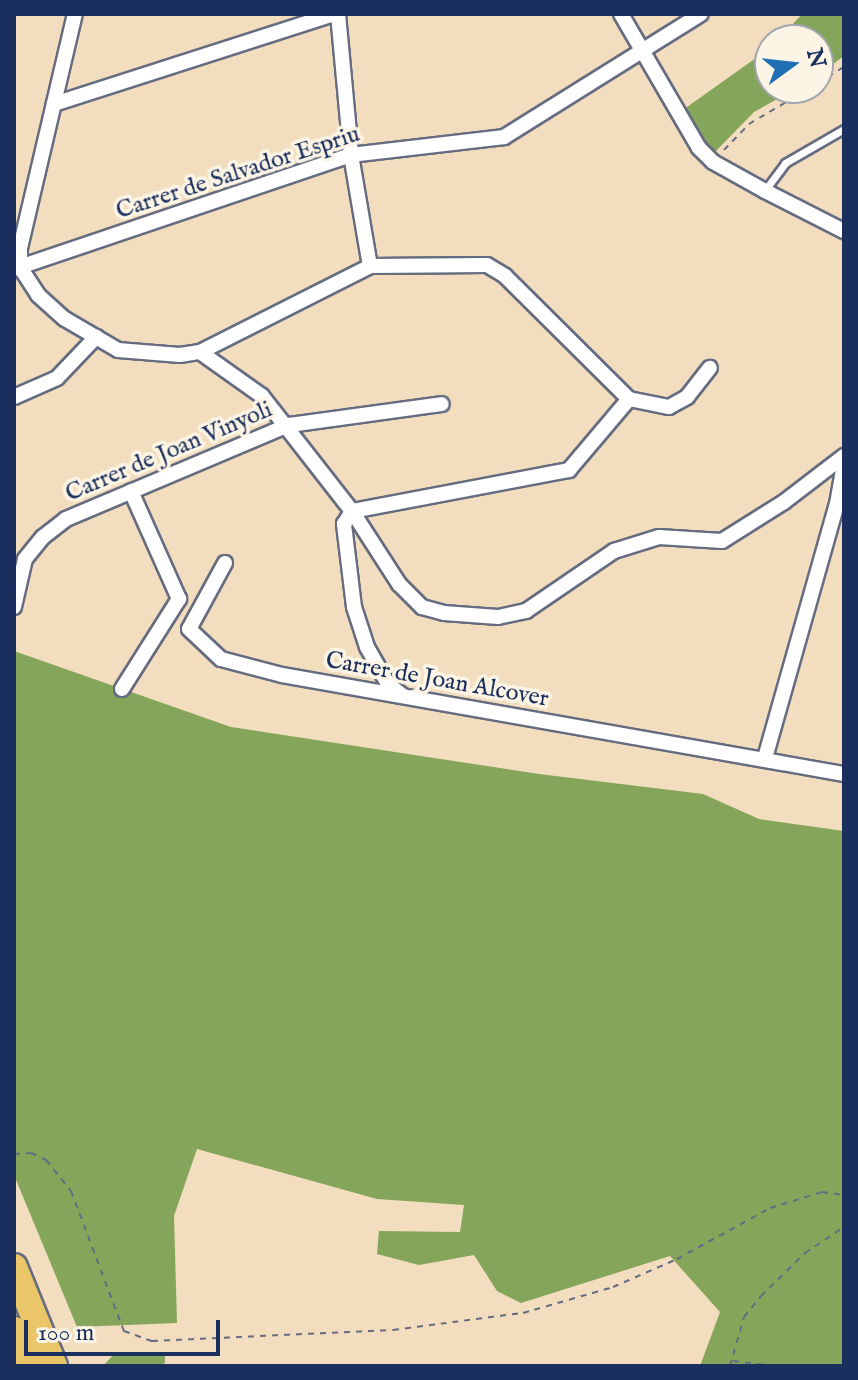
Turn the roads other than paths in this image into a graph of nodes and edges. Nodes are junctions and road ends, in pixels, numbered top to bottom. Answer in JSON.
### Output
{"nodes":[{"id":1,"x":75,"y":14,"type":"edge"},
{"id":2,"x":336,"y":14,"type":"edge"},
{"id":3,"x":621,"y":14,"type":"edge"},
{"id":4,"x":701,"y":14,"type":"edge"},
{"id":5,"x":640,"y":51,"type":"junction"},
{"id":6,"x":54,"y":104,"type":"junction"},
{"id":7,"x":844,"y":129,"type":"edge"},
{"id":8,"x":351,"y":155,"type":"junction"},
{"id":9,"x":765,"y":191,"type":"junction"},
{"id":10,"x":844,"y":231,"type":"edge"},
{"id":11,"x":370,"y":266,"type":"junction"},
{"id":12,"x":17,"y":268,"type":"edge"},
{"id":13,"x":96,"y":337,"type":"junction"},
{"id":14,"x":200,"y":352,"type":"junction"},
{"id":15,"x":710,"y":368,"type":"dead end"},
{"id":16,"x":14,"y":397,"type":"edge"},
{"id":17,"x":629,"y":399,"type":"junction"},
{"id":18,"x":442,"y":404,"type":"dead end"},
{"id":19,"x":289,"y":425,"type":"junction"},
{"id":20,"x":844,"y":456,"type":"edge"},
{"id":21,"x":844,"y":466,"type":"edge"},
{"id":22,"x":131,"y":491,"type":"junction"},
{"id":23,"x":840,"y":505,"type":"edge"},
{"id":24,"x":352,"y":511,"type":"junction"},
{"id":25,"x":225,"y":563,"type":"dead end"},
{"id":26,"x":14,"y":607,"type":"edge"},
{"id":27,"x":122,"y":689,"type":"dead end"},
{"id":28,"x":405,"y":697,"type":"junction"},
{"id":29,"x":765,"y":758,"type":"junction"},
{"id":30,"x":844,"y":774,"type":"edge"},
{"id":31,"x":14,"y":1267,"type":"edge"},
{"id":32,"x":14,"y":1330,"type":"edge"},
{"id":33,"x":28,"y":1366,"type":"edge"},
{"id":34,"x":54,"y":1366,"type":"edge"}],
"edges":[{"from":1,"to":6,"type":"street"},
{"from":2,"to":6,"type":"street"},
{"from":2,"to":8,"type":"street"},
{"from":3,"to":5,"type":"street"},
{"from":4,"to":5,"type":"street","name":"Carrer de Salvador Espriu"},
{"from":5,"to":8,"type":"street","name":"Carrer de Salvador Espriu"},
{"from":5,"to":9,"type":"street"},
{"from":6,"to":12,"type":"street"},
{"from":7,"to":9,"type":"lane"},
{"from":8,"to":11,"type":"street"},
{"from":8,"to":12,"type":"street","name":"Carrer de Salvador Espriu"},
{"from":9,"to":10,"type":"street"},
{"from":11,"to":14,"type":"street"},
{"from":11,"to":17,"type":"street"},
{"from":12,"to":13,"type":"street"},
{"from":13,"to":14,"type":"street"},
{"from":13,"to":16,"type":"street"},
{"from":14,"to":19,"type":"street"},
{"from":15,"to":17,"type":"street"},
{"from":17,"to":24,"type":"street"},
{"from":18,"to":19,"type":"street","name":"Carrer de Joan Vinyoli"},
{"from":19,"to":22,"type":"street","name":"Carrer de Joan Vinyoli"},
{"from":19,"to":24,"type":"street"},
{"from":20,"to":24,"type":"street"},
{"from":21,"to":23,"type":"street"},
{"from":22,"to":26,"type":"street","name":"Carrer de Joan Vinyoli"},
{"from":22,"to":27,"type":"street"},
{"from":23,"to":29,"type":"street"},
{"from":24,"to":28,"type":"street"},
{"from":25,"to":28,"type":"street","name":"Carrer de Joan Alcover"},
{"from":28,"to":29,"type":"street","name":"Carrer de Joan Alcover"},
{"from":29,"to":30,"type":"street","name":"Carrer de Joan Alcover"},
{"from":31,"to":34,"type":"highway"},
{"from":32,"to":33,"type":"highway"}]}
